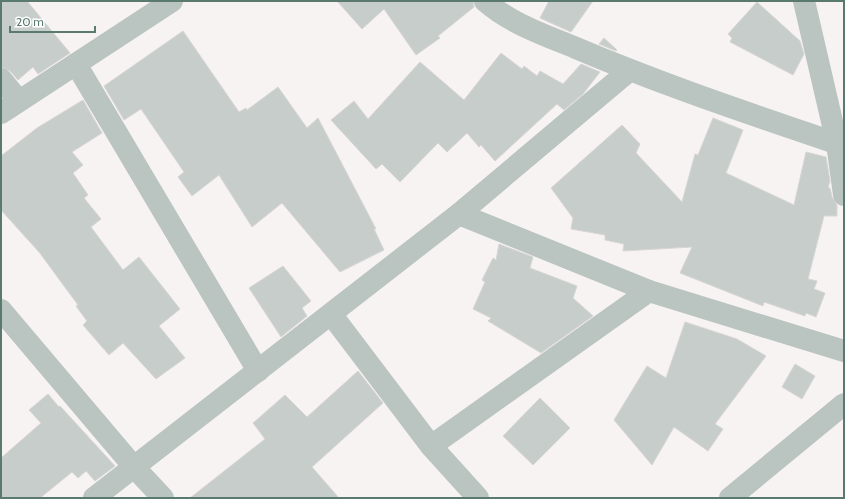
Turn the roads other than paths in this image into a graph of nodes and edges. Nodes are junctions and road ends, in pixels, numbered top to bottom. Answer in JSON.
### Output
{"nodes":[{"id":1,"x":172,"y":1,"type":"edge"},
{"id":2,"x":485,"y":1,"type":"edge"},
{"id":3,"x":804,"y":1,"type":"edge"},
{"id":4,"x":76,"y":64,"type":"junction"},
{"id":5,"x":630,"y":70,"type":"junction"},
{"id":6,"x":1,"y":79,"type":"edge"},
{"id":7,"x":19,"y":101,"type":"junction"},
{"id":8,"x":1,"y":113,"type":"edge"},
{"id":9,"x":841,"y":145,"type":"edge"},
{"id":10,"x":844,"y":195,"type":"edge"},
{"id":11,"x":459,"y":214,"type":"junction"},
{"id":12,"x":649,"y":291,"type":"junction"},
{"id":13,"x":1,"y":310,"type":"edge"},
{"id":14,"x":331,"y":314,"type":"junction"},
{"id":15,"x":844,"y":352,"type":"edge"},
{"id":16,"x":258,"y":370,"type":"junction"},
{"id":17,"x":844,"y":404,"type":"edge"},
{"id":18,"x":431,"y":446,"type":"junction"},
{"id":19,"x":134,"y":467,"type":"junction"},
{"id":20,"x":94,"y":498,"type":"edge"},
{"id":21,"x":163,"y":498,"type":"edge"},
{"id":22,"x":478,"y":498,"type":"edge"},
{"id":23,"x":730,"y":498,"type":"edge"}],
"edges":[{"from":1,"to":4,"type":"street"},
{"from":2,"to":5,"type":"street"},
{"from":3,"to":9,"type":"street"},
{"from":4,"to":7,"type":"street"},
{"from":4,"to":16,"type":"street"},
{"from":5,"to":9,"type":"street"},
{"from":5,"to":11,"type":"street"},
{"from":6,"to":7,"type":"street"},
{"from":7,"to":8,"type":"street"},
{"from":9,"to":10,"type":"street"},
{"from":11,"to":12,"type":"street"},
{"from":11,"to":14,"type":"street"},
{"from":12,"to":15,"type":"street"},
{"from":12,"to":18,"type":"street"},
{"from":13,"to":19,"type":"street"},
{"from":14,"to":16,"type":"street"},
{"from":14,"to":18,"type":"street"},
{"from":16,"to":19,"type":"street"},
{"from":17,"to":23,"type":"street"},
{"from":18,"to":22,"type":"street"},
{"from":19,"to":20,"type":"street"},
{"from":19,"to":21,"type":"street"}]}
